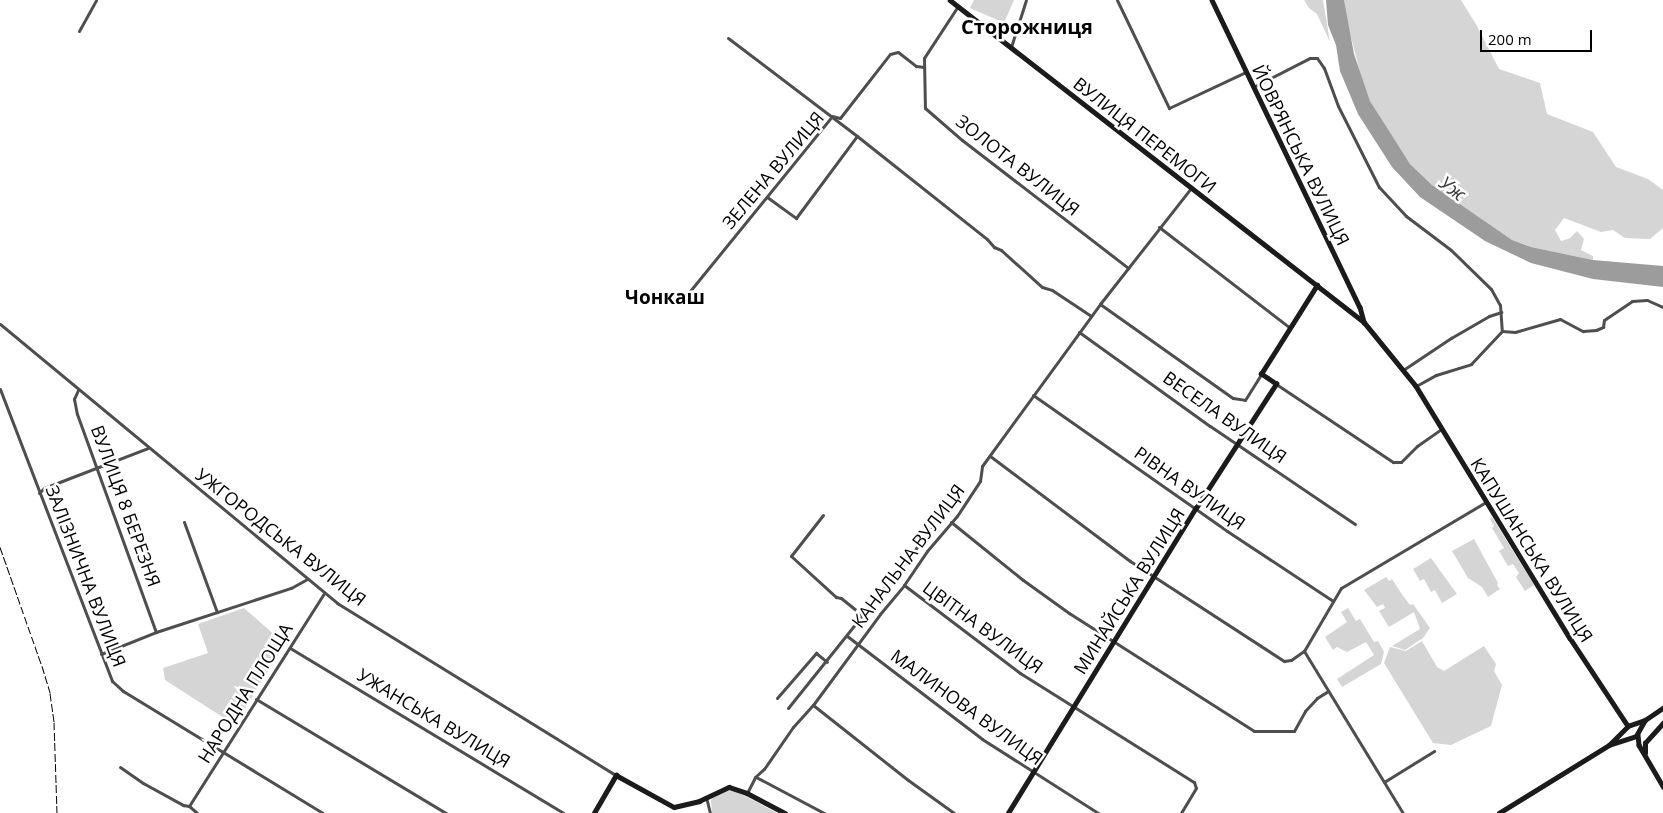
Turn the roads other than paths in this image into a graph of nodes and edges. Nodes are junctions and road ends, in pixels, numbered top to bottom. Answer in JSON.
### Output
{"nodes":[{"id":1,"x":96,"y":0,"type":"edge"},
{"id":2,"x":950,"y":0,"type":"edge"},
{"id":3,"x":1026,"y":0,"type":"edge"},
{"id":4,"x":1118,"y":0,"type":"edge"},
{"id":5,"x":1212,"y":0,"type":"edge"},
{"id":6,"x":958,"y":6,"type":"junction"},
{"id":7,"x":79,"y":31,"type":"dead end"},
{"id":8,"x":728,"y":38,"type":"dead end"},
{"id":9,"x":1010,"y":47,"type":"junction"},
{"id":10,"x":924,"y":66,"type":"junction"},
{"id":11,"x":1246,"y":72,"type":"junction"},
{"id":12,"x":1253,"y":87,"type":"junction"},
{"id":13,"x":831,"y":118,"type":"junction"},
{"id":14,"x":857,"y":136,"type":"junction"},
{"id":15,"x":1191,"y":188,"type":"junction"},
{"id":16,"x":767,"y":197,"type":"junction"},
{"id":17,"x":1160,"y":227,"type":"junction"},
{"id":18,"x":1128,"y":268,"type":"junction"},
{"id":19,"x":1316,"y":285,"type":"junction"},
{"id":20,"x":690,"y":291,"type":"dead end"},
{"id":21,"x":1100,"y":304,"type":"junction"},
{"id":22,"x":1663,"y":307,"type":"edge"},
{"id":23,"x":1501,"y":312,"type":"junction"},
{"id":24,"x":1091,"y":316,"type":"junction"},
{"id":25,"x":1364,"y":322,"type":"junction"},
{"id":26,"x":0,"y":324,"type":"edge"},
{"id":27,"x":1290,"y":328,"type":"junction"},
{"id":28,"x":1502,"y":331,"type":"junction"},
{"id":29,"x":1080,"y":332,"type":"junction"},
{"id":30,"x":1403,"y":370,"type":"junction"},
{"id":31,"x":1262,"y":374,"type":"junction"},
{"id":32,"x":1276,"y":384,"type":"junction"},
{"id":33,"x":1416,"y":386,"type":"junction"},
{"id":34,"x":0,"y":389,"type":"edge"},
{"id":35,"x":78,"y":390,"type":"junction"},
{"id":36,"x":1034,"y":395,"type":"junction"},
{"id":37,"x":1442,"y":429,"type":"junction"},
{"id":38,"x":1237,"y":444,"type":"junction"},
{"id":39,"x":148,"y":448,"type":"junction"},
{"id":40,"x":990,"y":456,"type":"junction"},
{"id":41,"x":98,"y":470,"type":"junction"},
{"id":42,"x":40,"y":493,"type":"junction"},
{"id":43,"x":1486,"y":502,"type":"junction"},
{"id":44,"x":1196,"y":508,"type":"junction"},
{"id":45,"x":823,"y":514,"type":"dead end"},
{"id":46,"x":184,"y":522,"type":"dead end"},
{"id":47,"x":951,"y":522,"type":"junction"},
{"id":48,"x":1355,"y":524,"type":"dead end"},
{"id":49,"x":933,"y":527,"type":"dead end"},
{"id":50,"x":1155,"y":576,"type":"junction"},
{"id":51,"x":307,"y":579,"type":"junction"},
{"id":52,"x":904,"y":585,"type":"junction"},
{"id":53,"x":324,"y":593,"type":"junction"},
{"id":54,"x":1333,"y":601,"type":"junction"},
{"id":55,"x":217,"y":612,"type":"junction"},
{"id":56,"x":862,"y":615,"type":"junction"},
{"id":57,"x":156,"y":632,"type":"junction"},
{"id":58,"x":847,"y":636,"type":"junction"},
{"id":59,"x":1114,"y":641,"type":"junction"},
{"id":60,"x":859,"y":644,"type":"junction"},
{"id":61,"x":290,"y":648,"type":"junction"},
{"id":62,"x":1304,"y":650,"type":"junction"},
{"id":63,"x":101,"y":654,"type":"junction"},
{"id":64,"x":827,"y":662,"type":"junction"},
{"id":65,"x":1328,"y":690,"type":"junction"},
{"id":66,"x":777,"y":698,"type":"dead end"},
{"id":67,"x":256,"y":699,"type":"junction"},
{"id":68,"x":813,"y":705,"type":"junction"},
{"id":69,"x":1074,"y":707,"type":"junction"},
{"id":70,"x":788,"y":708,"type":"dead end"},
{"id":71,"x":1663,"y":708,"type":"edge"},
{"id":72,"x":1645,"y":720,"type":"junction"},
{"id":73,"x":1663,"y":723,"type":"edge"},
{"id":74,"x":1628,"y":727,"type":"junction"},
{"id":75,"x":1638,"y":732,"type":"junction"},
{"id":76,"x":1629,"y":737,"type":"junction"},
{"id":77,"x":1645,"y":743,"type":"junction"},
{"id":78,"x":1638,"y":744,"type":"junction"},
{"id":79,"x":1609,"y":745,"type":"junction"},
{"id":80,"x":1434,"y":751,"type":"dead end"},
{"id":81,"x":223,"y":753,"type":"junction"},
{"id":82,"x":1646,"y":759,"type":"junction"},
{"id":83,"x":120,"y":767,"type":"dead end"},
{"id":84,"x":1033,"y":771,"type":"junction"},
{"id":85,"x":616,"y":775,"type":"junction"},
{"id":86,"x":755,"y":777,"type":"junction"},
{"id":87,"x":1384,"y":782,"type":"junction"},
{"id":88,"x":1663,"y":786,"type":"edge"},
{"id":89,"x":748,"y":793,"type":"junction"},
{"id":90,"x":706,"y":797,"type":"junction"},
{"id":91,"x":189,"y":806,"type":"junction"},
{"id":92,"x":1091,"y":811,"type":"edge"},
{"id":93,"x":196,"y":813,"type":"edge"},
{"id":94,"x":323,"y":813,"type":"edge"},
{"id":95,"x":446,"y":813,"type":"edge"},
{"id":96,"x":564,"y":813,"type":"edge"},
{"id":97,"x":594,"y":813,"type":"edge"},
{"id":98,"x":710,"y":813,"type":"edge"},
{"id":99,"x":786,"y":813,"type":"edge"},
{"id":100,"x":824,"y":813,"type":"edge"},
{"id":101,"x":954,"y":813,"type":"edge"},
{"id":102,"x":1008,"y":813,"type":"edge"},
{"id":103,"x":1098,"y":813,"type":"edge"},
{"id":104,"x":1181,"y":813,"type":"edge"},
{"id":105,"x":1403,"y":813,"type":"edge"},
{"id":106,"x":1499,"y":813,"type":"edge"}],
"edges":[{"from":1,"to":7,"type":"street"},
{"from":2,"to":6,"type":"street","name":"ВУЛИЦЯ ПЕРЕМОГИ"},
{"from":3,"to":9,"type":"street"},
{"from":4,"to":11,"type":"street"},
{"from":5,"to":11,"type":"street","name":"ЙОВРЯНСЬКА ВУЛИЦЯ"},
{"from":6,"to":9,"type":"street","name":"ВУЛИЦЯ ПЕРЕМОГИ"},
{"from":6,"to":10,"type":"street"},
{"from":8,"to":13,"type":"street"},
{"from":9,"to":15,"type":"street","name":"ВУЛИЦЯ ПЕРЕМОГИ"},
{"from":10,"to":13,"type":"street","name":"ЗЕЛЕНА ВУЛИЦЯ"},
{"from":10,"to":18,"type":"street","name":"ЗОЛОТА ВУЛИЦЯ"},
{"from":11,"to":12,"type":"street","name":"ЙОВРЯНСЬКА ВУЛИЦЯ"},
{"from":12,"to":23,"type":"street"},
{"from":12,"to":25,"type":"street","name":"ЙОВРЯНСЬКА ВУЛИЦЯ"},
{"from":13,"to":14,"type":"street"},
{"from":13,"to":16,"type":"street","name":"ЗЕЛЕНА ВУЛИЦЯ"},
{"from":14,"to":16,"type":"street"},
{"from":14,"to":24,"type":"street"},
{"from":15,"to":17,"type":"street","name":"КАНАЛЬНА ВУЛИЦЯ"},
{"from":15,"to":19,"type":"street","name":"ВУЛИЦЯ ПЕРЕМОГИ"},
{"from":16,"to":20,"type":"street","name":"ЗЕЛЕНА ВУЛИЦЯ"},
{"from":17,"to":18,"type":"street","name":"КАНАЛЬНА ВУЛИЦЯ"},
{"from":17,"to":27,"type":"street"},
{"from":18,"to":21,"type":"street","name":"КАНАЛЬНА ВУЛИЦЯ"},
{"from":19,"to":25,"type":"street","name":"ВУЛИЦЯ ПЕРЕМОГИ"},
{"from":19,"to":27,"type":"street"},
{"from":21,"to":24,"type":"street","name":"КАНАЛЬНА ВУЛИЦЯ"},
{"from":21,"to":31,"type":"street"},
{"from":22,"to":28,"type":"street"},
{"from":23,"to":28,"type":"street"},
{"from":23,"to":30,"type":"street"},
{"from":24,"to":29,"type":"street","name":"КАНАЛЬНА ВУЛИЦЯ"},
{"from":25,"to":30,"type":"street","name":"ВУЛИЦЯ ПЕРЕМОГИ"},
{"from":26,"to":35,"type":"street","name":"УЖГОРОДСЬКА ВУЛИЦЯ"},
{"from":27,"to":31,"type":"street"},
{"from":28,"to":33,"type":"street"},
{"from":29,"to":36,"type":"street","name":"КАНАЛЬНА ВУЛИЦЯ"},
{"from":29,"to":38,"type":"street","name":"ВЕСЕЛА ВУЛИЦЯ"},
{"from":30,"to":33,"type":"street","name":"ВУЛИЦЯ ПЕРЕМОГИ"},
{"from":31,"to":32,"type":"street"},
{"from":32,"to":37,"type":"street"},
{"from":32,"to":38,"type":"street","name":"МИНАЙСЬКА ВУЛИЦЯ"},
{"from":33,"to":37,"type":"street","name":"КАПУШАНСЬКА ВУЛИЦЯ"},
{"from":34,"to":42,"type":"street","name":"ЗАЛІЗНИЧНА ВУЛИЦЯ"},
{"from":35,"to":39,"type":"street","name":"УЖГОРОДСЬКА ВУЛИЦЯ"},
{"from":35,"to":41,"type":"street","name":"ВУЛИЦЯ 8 БЕРЕЗНЯ"},
{"from":36,"to":40,"type":"street","name":"КАНАЛЬНА ВУЛИЦЯ"},
{"from":36,"to":44,"type":"street","name":"РІВНА ВУЛИЦЯ"},
{"from":37,"to":43,"type":"street","name":"КАПУШАНСЬКА ВУЛИЦЯ"},
{"from":38,"to":44,"type":"street","name":"МИНАЙСЬКА ВУЛИЦЯ"},
{"from":38,"to":48,"type":"street","name":"ВЕСЕЛА ВУЛИЦЯ"},
{"from":39,"to":41,"type":"street"},
{"from":39,"to":51,"type":"street","name":"УЖГОРОДСЬКА ВУЛИЦЯ"},
{"from":40,"to":47,"type":"street","name":"КАНАЛЬНА ВУЛИЦЯ"},
{"from":40,"to":50,"type":"street"},
{"from":41,"to":42,"type":"street"},
{"from":41,"to":57,"type":"street","name":"ВУЛИЦЯ 8 БЕРЕЗНЯ"},
{"from":42,"to":63,"type":"street","name":"ЗАЛІЗНИЧНА ВУЛИЦЯ"},
{"from":43,"to":54,"type":"street"},
{"from":43,"to":74,"type":"street","name":"КАПУШАНСЬКА ВУЛИЦЯ"},
{"from":44,"to":50,"type":"street","name":"МИНАЙСЬКА ВУЛИЦЯ"},
{"from":44,"to":54,"type":"street","name":"РІВНА ВУЛИЦЯ"},
{"from":45,"to":56,"type":"street"},
{"from":46,"to":55,"type":"street"},
{"from":47,"to":52,"type":"street","name":"КАНАЛЬНА ВУЛИЦЯ"},
{"from":47,"to":59,"type":"street"},
{"from":49,"to":56,"type":"street"},
{"from":50,"to":59,"type":"street","name":"МИНАЙСЬКА ВУЛИЦЯ"},
{"from":50,"to":62,"type":"street"},
{"from":51,"to":53,"type":"street","name":"УЖГОРОДСЬКА ВУЛИЦЯ"},
{"from":51,"to":55,"type":"street","name":"НАРОДНА ПЛОЩА"},
{"from":52,"to":60,"type":"street","name":"КАНАЛЬНА ВУЛИЦЯ"},
{"from":52,"to":69,"type":"street","name":"ЦВІТНА ВУЛИЦЯ"},
{"from":53,"to":61,"type":"street","name":"НАРОДНА ПЛОЩА"},
{"from":53,"to":85,"type":"street","name":"УЖГОРОДСЬКА ВУЛИЦЯ"},
{"from":54,"to":62,"type":"street"},
{"from":55,"to":57,"type":"street","name":"НАРОДНА ПЛОЩА"},
{"from":56,"to":58,"type":"street"},
{"from":57,"to":63,"type":"street","name":"НАРОДНА ПЛОЩА"},
{"from":58,"to":60,"type":"street","name":"МАЛИНОВА ВУЛИЦЯ"},
{"from":58,"to":64,"type":"street"},
{"from":59,"to":65,"type":"street"},
{"from":59,"to":69,"type":"street","name":"МИНАЙСЬКА ВУЛИЦЯ"},
{"from":60,"to":68,"type":"street","name":"КАНАЛЬНА ВУЛИЦЯ"},
{"from":60,"to":84,"type":"street","name":"МАЛИНОВА ВУЛИЦЯ"},
{"from":61,"to":67,"type":"street","name":"НАРОДНА ПЛОЩА"},
{"from":61,"to":96,"type":"street","name":"УЖАНСЬКА ВУЛИЦЯ"},
{"from":62,"to":65,"type":"street"},
{"from":63,"to":81,"type":"street","name":"ЗАЛІЗНИЧНА ВУЛИЦЯ"},
{"from":64,"to":66,"type":"street"},
{"from":64,"to":70,"type":"street"},
{"from":65,"to":87,"type":"street"},
{"from":67,"to":81,"type":"street","name":"НАРОДНА ПЛОЩА"},
{"from":67,"to":95,"type":"street"},
{"from":68,"to":86,"type":"street","name":"КАНАЛЬНА ВУЛИЦЯ"},
{"from":68,"to":101,"type":"street"},
{"from":69,"to":84,"type":"street","name":"МИНАЙСЬКА ВУЛИЦЯ"},
{"from":69,"to":104,"type":"street","name":"ЦВІТНА ВУЛИЦЯ"},
{"from":71,"to":72,"type":"street"},
{"from":72,"to":74,"type":"street"},
{"from":72,"to":75,"type":"street"},
{"from":73,"to":77,"type":"street"},
{"from":74,"to":75,"type":"street"},
{"from":74,"to":76,"type":"street"},
{"from":74,"to":79,"type":"street"},
{"from":75,"to":76,"type":"street"},
{"from":75,"to":78,"type":"street"},
{"from":76,"to":79,"type":"street"},
{"from":76,"to":82,"type":"street"},
{"from":77,"to":78,"type":"street"},
{"from":77,"to":82,"type":"street"},
{"from":78,"to":82,"type":"street"},
{"from":79,"to":106,"type":"street"},
{"from":80,"to":87,"type":"street"},
{"from":81,"to":91,"type":"street","name":"НАРОДНА ПЛОЩА"},
{"from":81,"to":94,"type":"street","name":"ЗАЛІЗНИЧНА ВУЛИЦЯ"},
{"from":82,"to":88,"type":"street"},
{"from":83,"to":91,"type":"street"},
{"from":84,"to":92,"type":"street","name":"МАЛИНОВА ВУЛИЦЯ"},
{"from":84,"to":102,"type":"street","name":"МИНАЙСЬКА ВУЛИЦЯ"},
{"from":85,"to":90,"type":"street"},
{"from":85,"to":97,"type":"street"},
{"from":86,"to":89,"type":"street","name":"КАНАЛЬНА ВУЛИЦЯ"},
{"from":86,"to":100,"type":"street"},
{"from":87,"to":105,"type":"street"},
{"from":89,"to":90,"type":"street"},
{"from":89,"to":99,"type":"street"},
{"from":90,"to":98,"type":"street"},
{"from":91,"to":93,"type":"street"},
{"from":92,"to":103,"type":"street","name":"МАЛИНОВА ВУЛИЦЯ"}]}
